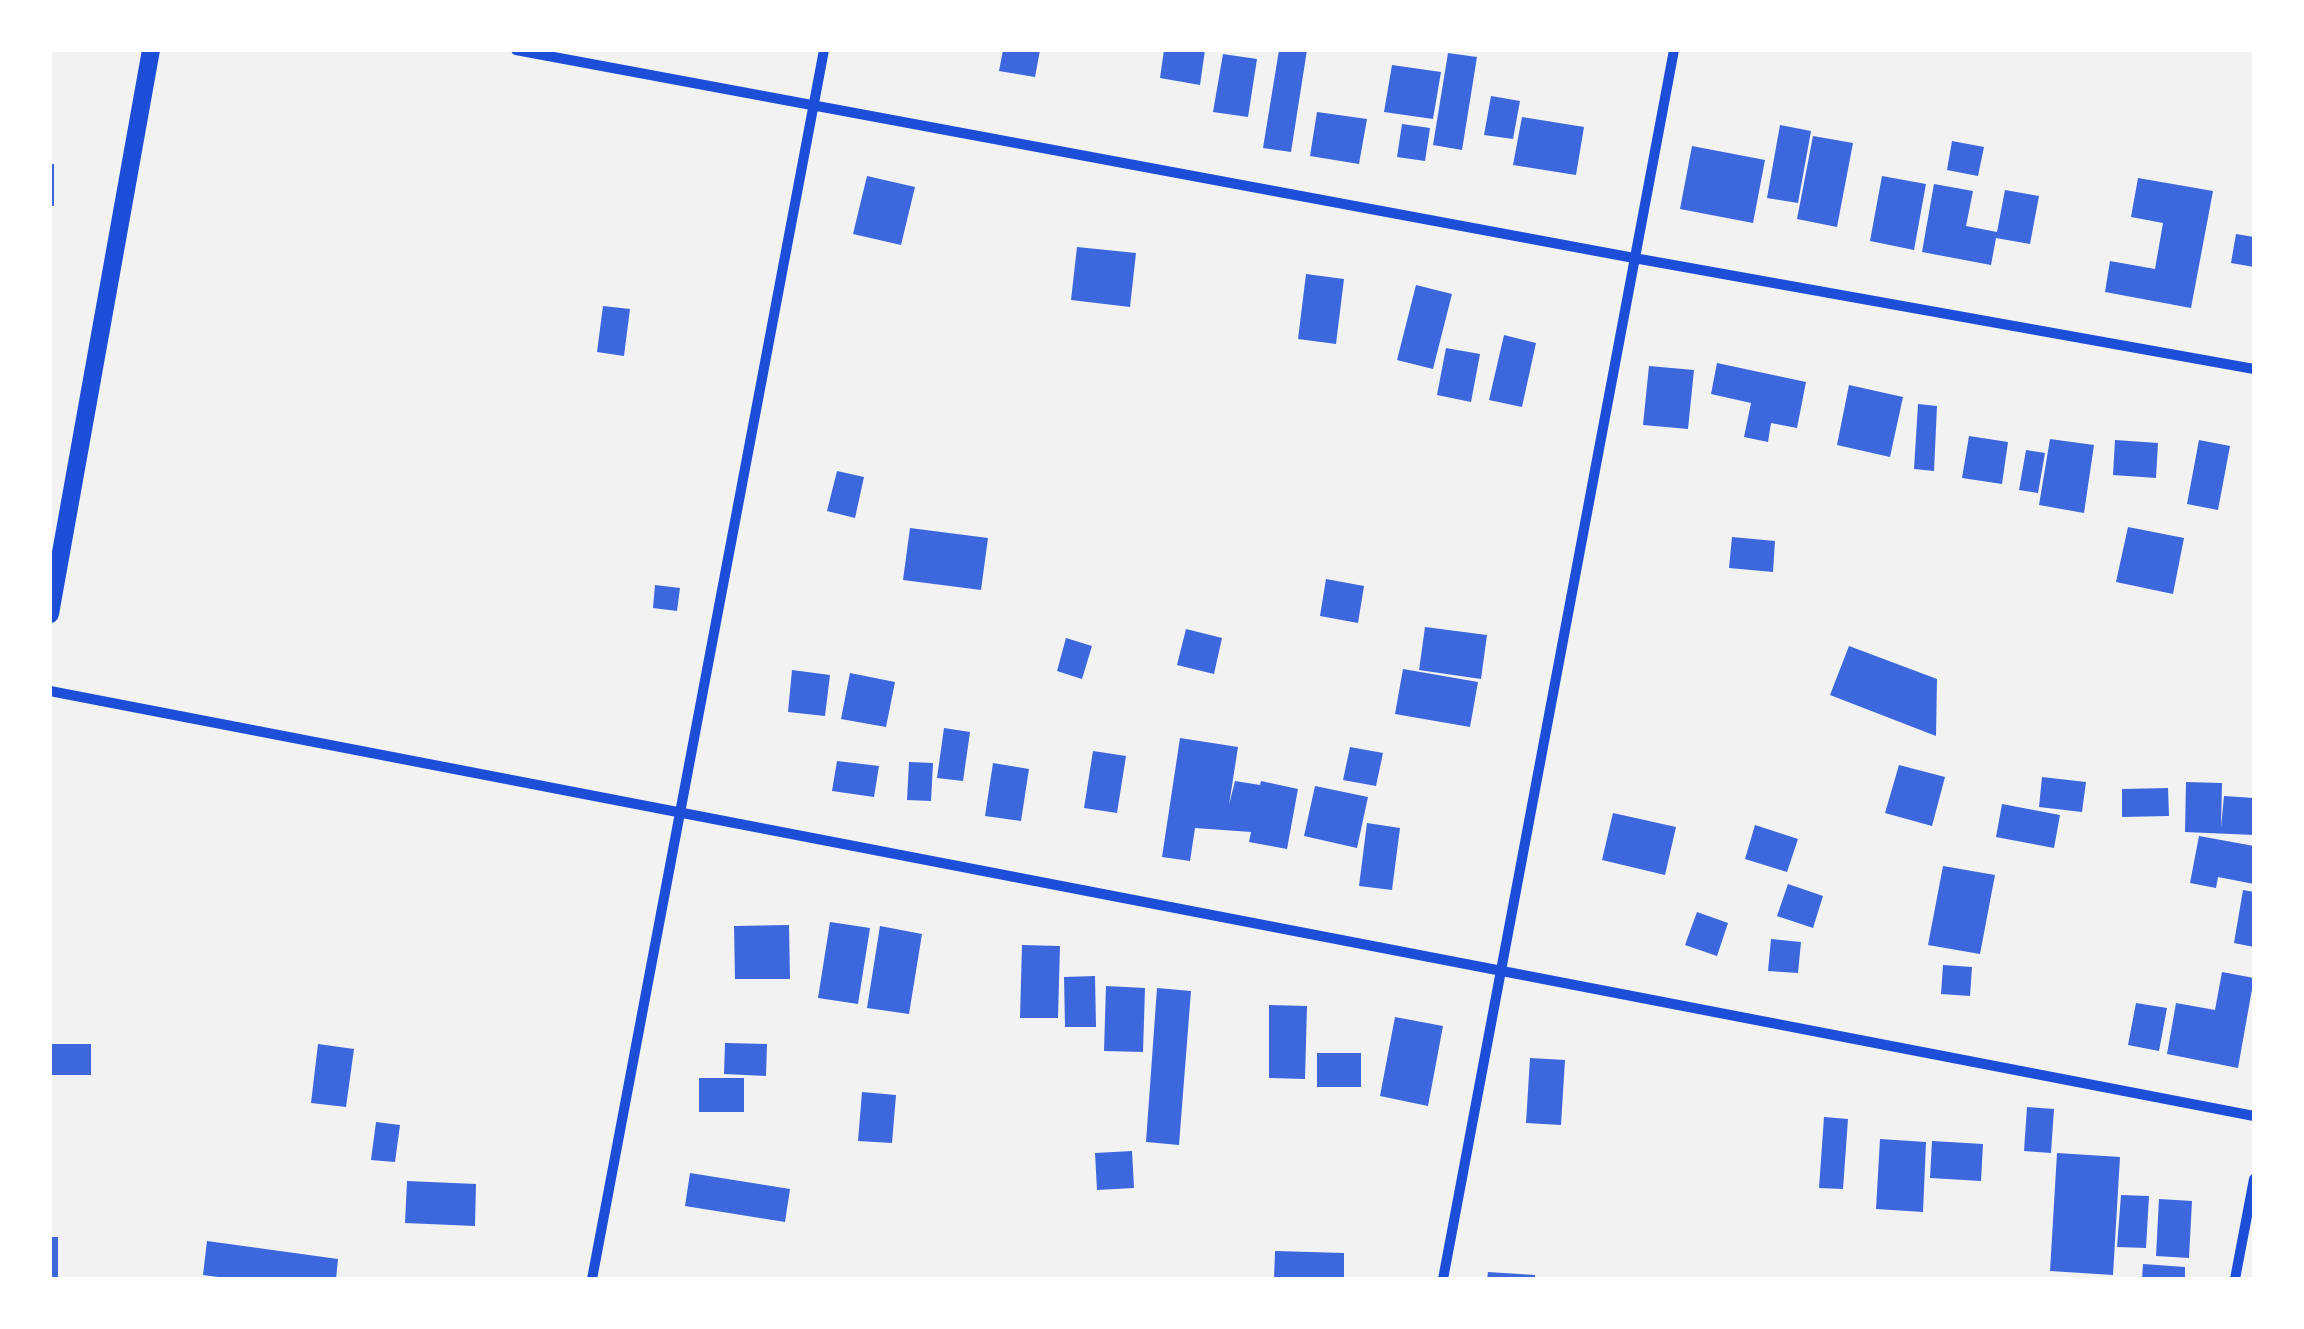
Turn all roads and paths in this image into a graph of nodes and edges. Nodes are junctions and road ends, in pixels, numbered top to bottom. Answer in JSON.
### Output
{"nodes":[{"id":1,"x":151,"y":50,"type":"edge"},
{"id":2,"x":516,"y":50,"type":"edge"},
{"id":3,"x":824,"y":50,"type":"edge"},
{"id":4,"x":1674,"y":50,"type":"edge"},
{"id":5,"x":813,"y":106,"type":"junction"},
{"id":6,"x":1634,"y":258,"type":"junction"},
{"id":7,"x":2254,"y":369,"type":"edge"},
{"id":8,"x":50,"y":614,"type":"edge"},
{"id":9,"x":50,"y":691,"type":"edge"},
{"id":10,"x":680,"y":813,"type":"junction"},
{"id":11,"x":1501,"y":971,"type":"junction"},
{"id":12,"x":2254,"y":1116,"type":"edge"},
{"id":13,"x":2254,"y":1179,"type":"edge"},
{"id":14,"x":592,"y":1279,"type":"edge"},
{"id":15,"x":1443,"y":1279,"type":"edge"},
{"id":16,"x":2235,"y":1279,"type":"edge"}],
"edges":[{"from":1,"to":8,"type":"street"},
{"from":2,"to":5,"type":"street"},
{"from":3,"to":5,"type":"street"},
{"from":4,"to":6,"type":"street"},
{"from":5,"to":6,"type":"street"},
{"from":5,"to":10,"type":"street"},
{"from":6,"to":7,"type":"street"},
{"from":6,"to":11,"type":"street"},
{"from":9,"to":10,"type":"street"},
{"from":10,"to":11,"type":"street"},
{"from":10,"to":14,"type":"street"},
{"from":11,"to":12,"type":"street"},
{"from":11,"to":15,"type":"street"},
{"from":13,"to":16,"type":"street"}]}
